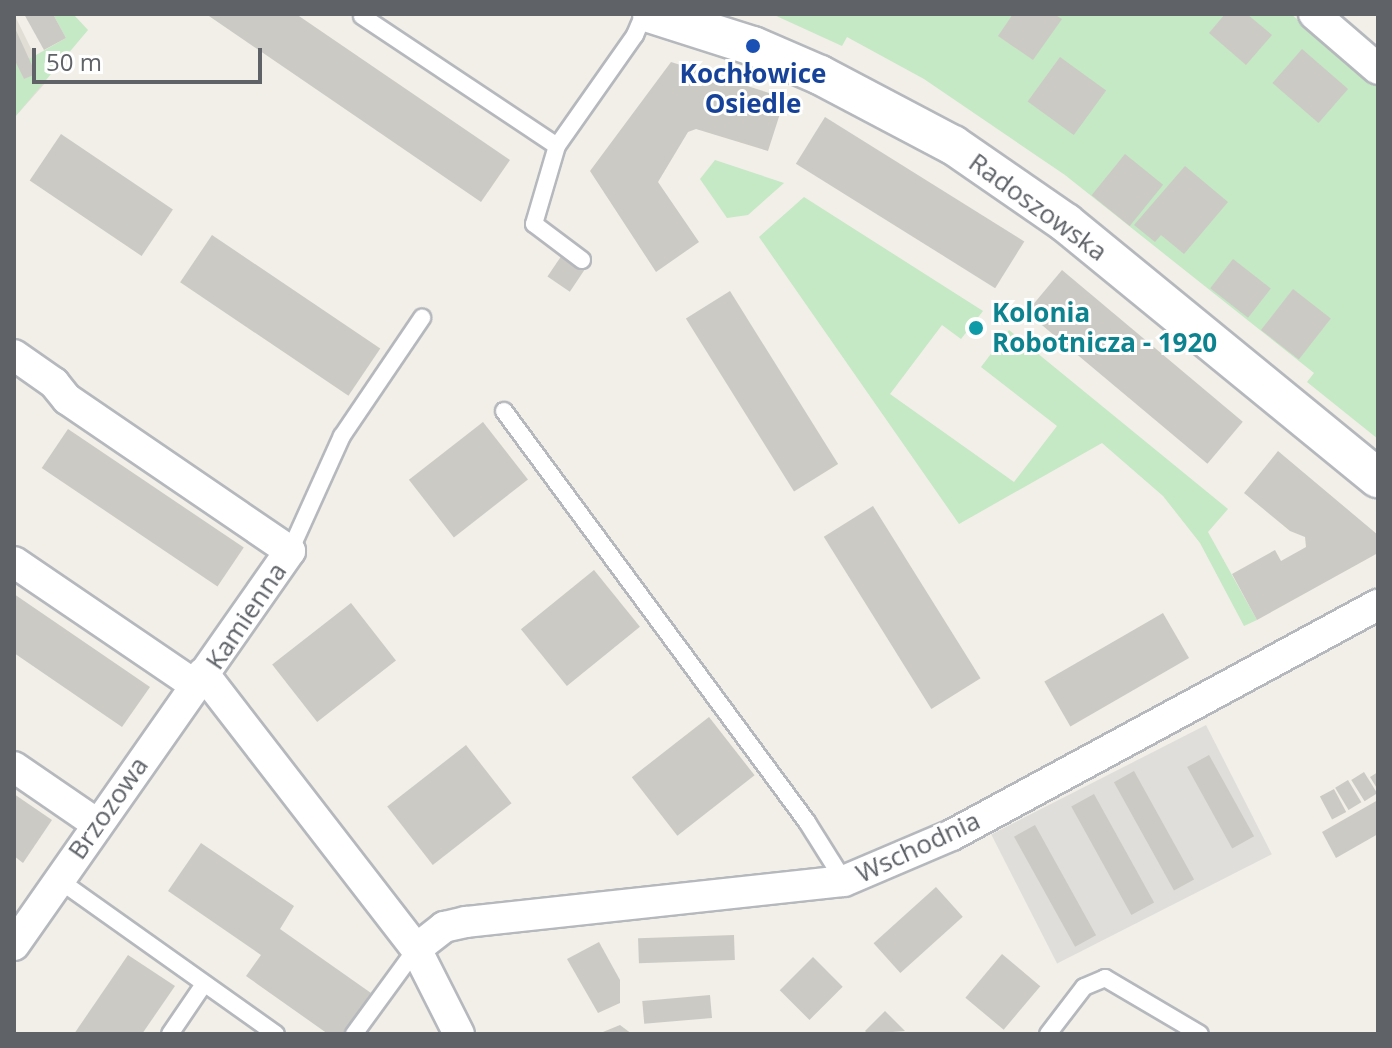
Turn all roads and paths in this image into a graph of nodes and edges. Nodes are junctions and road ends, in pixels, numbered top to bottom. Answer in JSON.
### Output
{"nodes":[{"id":1,"x":1314,"y":14,"type":"edge"},
{"id":2,"x":362,"y":16,"type":"edge"},
{"id":3,"x":663,"y":16,"type":"edge"},
{"id":4,"x":1378,"y":69,"type":"edge"},
{"id":5,"x":557,"y":146,"type":"junction"},
{"id":6,"x":582,"y":260,"type":"dead end"},
{"id":7,"x":422,"y":318,"type":"dead end"},
{"id":8,"x":14,"y":355,"type":"edge"},
{"id":9,"x":504,"y":411,"type":"dead end"},
{"id":10,"x":1378,"y":478,"type":"edge"},
{"id":11,"x":290,"y":551,"type":"junction"},
{"id":12,"x":14,"y":562,"type":"edge"},
{"id":13,"x":1378,"y":605,"type":"edge"},
{"id":14,"x":199,"y":679,"type":"junction"},
{"id":15,"x":14,"y":767,"type":"edge"},
{"id":16,"x":97,"y":824,"type":"junction"},
{"id":17,"x":59,"y":880,"type":"junction"},
{"id":18,"x":844,"y":881,"type":"junction"},
{"id":19,"x":16,"y":937,"type":"edge"},
{"id":20,"x":416,"y":949,"type":"junction"},
{"id":21,"x":204,"y":984,"type":"junction"},
{"id":22,"x":170,"y":1034,"type":"edge"},
{"id":23,"x":276,"y":1034,"type":"edge"},
{"id":24,"x":354,"y":1034,"type":"edge"},
{"id":25,"x":459,"y":1034,"type":"edge"},
{"id":26,"x":1048,"y":1034,"type":"edge"},
{"id":27,"x":1200,"y":1034,"type":"edge"}],
"edges":[{"from":1,"to":4,"type":"street"},
{"from":2,"to":5,"type":"lane"},
{"from":3,"to":5,"type":"lane"},
{"from":3,"to":10,"type":"street","name":"Radoszowska"},
{"from":5,"to":6,"type":"lane"},
{"from":7,"to":11,"type":"lane"},
{"from":8,"to":11,"type":"street","name":"Kamienna"},
{"from":9,"to":18,"type":"lane"},
{"from":11,"to":14,"type":"street","name":"Kamienna"},
{"from":12,"to":14,"type":"street"},
{"from":13,"to":18,"type":"street","name":"Wschodnia"},
{"from":14,"to":16,"type":"street","name":"Brzozowa"},
{"from":14,"to":20,"type":"street","name":"Kamienna"},
{"from":15,"to":16,"type":"street"},
{"from":16,"to":17,"type":"street","name":"Brzozowa"},
{"from":17,"to":19,"type":"street","name":"Brzozowa"},
{"from":17,"to":21,"type":"lane"},
{"from":18,"to":20,"type":"street","name":"Wschodnia"},
{"from":20,"to":24,"type":"lane"},
{"from":20,"to":25,"type":"street","name":"Kamienna"},
{"from":21,"to":22,"type":"lane"},
{"from":21,"to":23,"type":"lane"},
{"from":26,"to":27,"type":"lane"}]}
